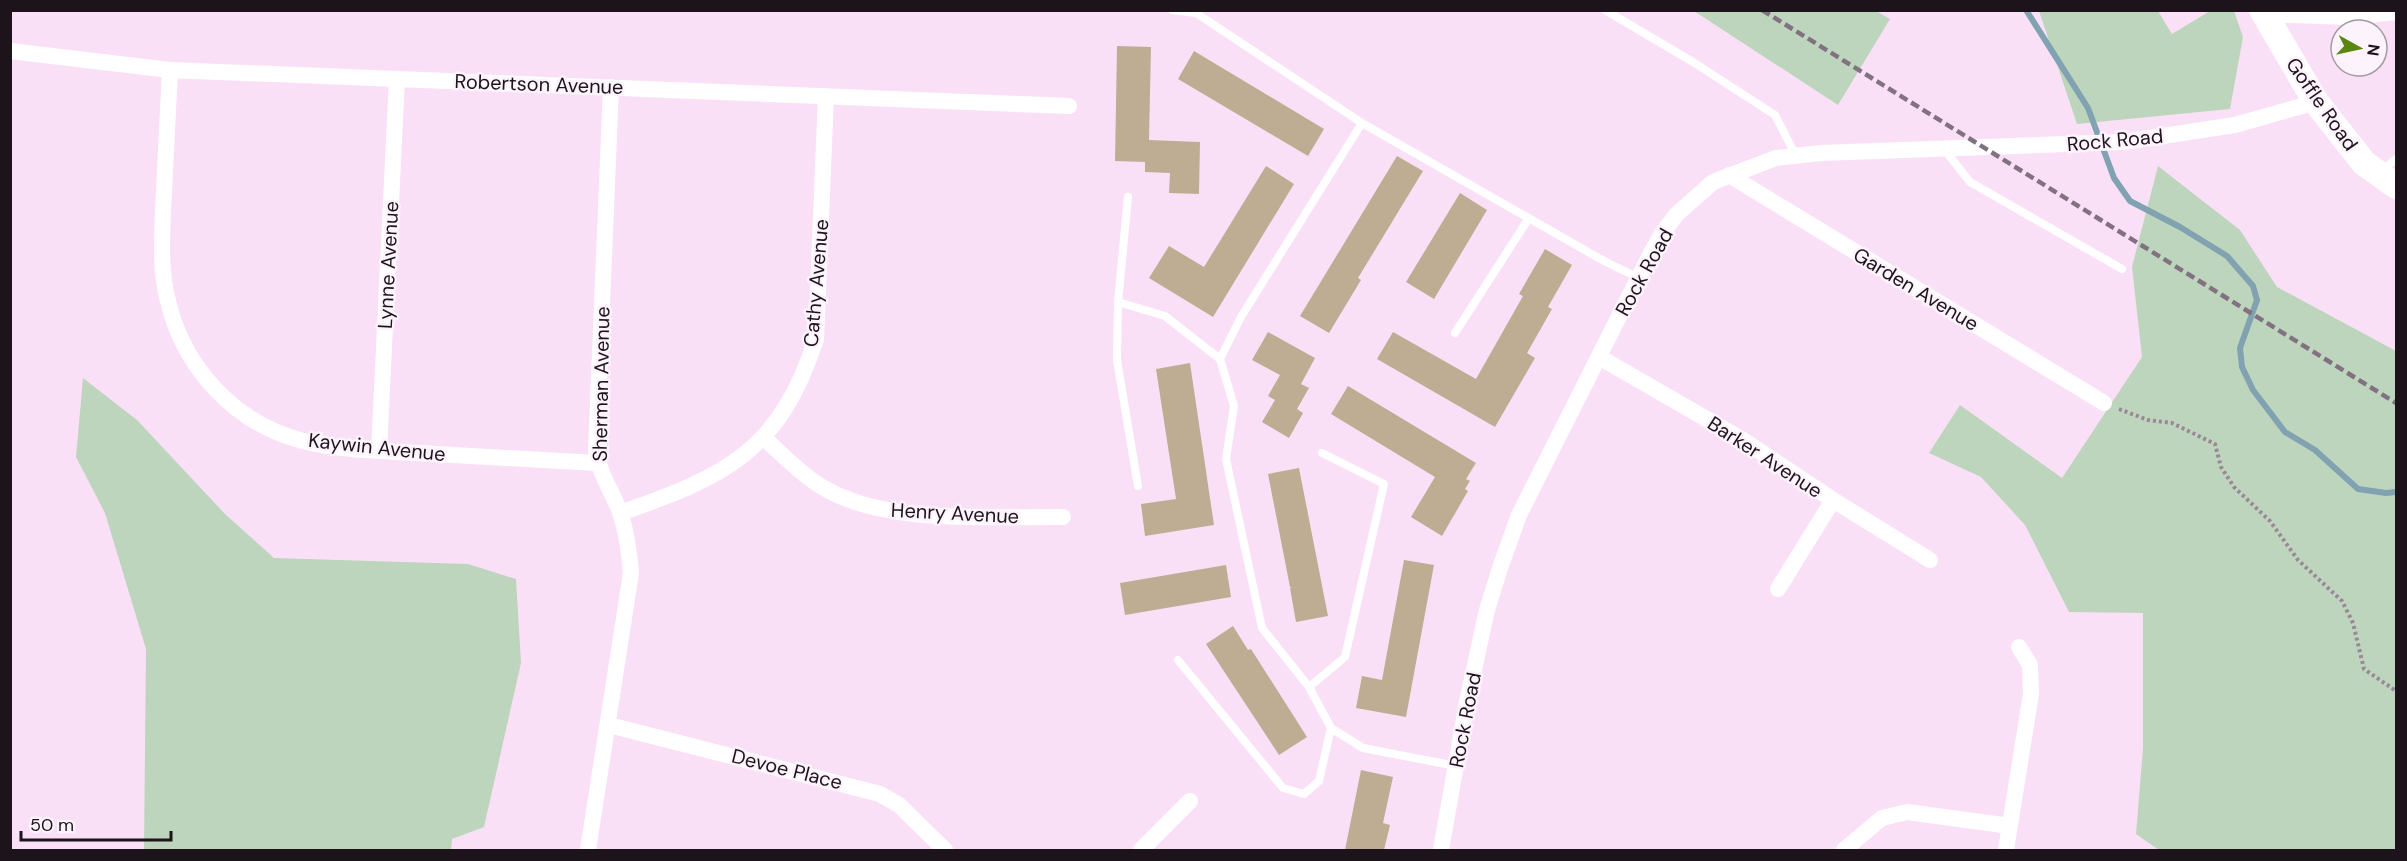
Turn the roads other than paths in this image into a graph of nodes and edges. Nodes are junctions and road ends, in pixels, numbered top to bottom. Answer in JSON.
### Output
{"nodes":[{"id":1,"x":1172,"y":10,"type":"edge"},
{"id":2,"x":1605,"y":10,"type":"edge"},
{"id":3,"x":2263,"y":12,"type":"edge"},
{"id":4,"x":2397,"y":12,"type":"edge"},
{"id":5,"x":2372,"y":13,"type":"edge"},
{"id":6,"x":10,"y":51,"type":"edge"},
{"id":7,"x":170,"y":70,"type":"junction"},
{"id":8,"x":397,"y":79,"type":"junction"},
{"id":9,"x":611,"y":87,"type":"junction"},
{"id":10,"x":826,"y":96,"type":"junction"},
{"id":11,"x":2316,"y":102,"type":"junction"},
{"id":12,"x":1069,"y":106,"type":"dead end"},
{"id":13,"x":1362,"y":123,"type":"junction"},
{"id":14,"x":1944,"y":149,"type":"junction"},
{"id":15,"x":1795,"y":154,"type":"junction"},
{"id":16,"x":2384,"y":170,"type":"edge"},
{"id":17,"x":1729,"y":175,"type":"junction"},
{"id":18,"x":1128,"y":197,"type":"dead end"},
{"id":19,"x":1528,"y":218,"type":"junction"},
{"id":20,"x":2122,"y":269,"type":"dead end"},
{"id":21,"x":1639,"y":278,"type":"junction"},
{"id":22,"x":1118,"y":302,"type":"junction"},
{"id":23,"x":1455,"y":333,"type":"dead end"},
{"id":24,"x":1599,"y":357,"type":"junction"},
{"id":25,"x":1220,"y":359,"type":"junction"},
{"id":26,"x":2104,"y":403,"type":"road end"},
{"id":27,"x":763,"y":437,"type":"junction"},
{"id":28,"x":379,"y":451,"type":"junction"},
{"id":29,"x":1322,"y":453,"type":"dead end"},
{"id":30,"x":598,"y":463,"type":"junction"},
{"id":31,"x":1138,"y":486,"type":"dead end"},
{"id":32,"x":1833,"y":500,"type":"junction"},
{"id":33,"x":620,"y":513,"type":"junction"},
{"id":34,"x":1063,"y":517,"type":"dead end"},
{"id":35,"x":1930,"y":560,"type":"dead end"},
{"id":36,"x":1778,"y":589,"type":"dead end"},
{"id":37,"x":2019,"y":647,"type":"dead end"},
{"id":38,"x":1178,"y":660,"type":"dead end"},
{"id":39,"x":1310,"y":687,"type":"junction"},
{"id":40,"x":609,"y":725,"type":"junction"},
{"id":41,"x":1331,"y":728,"type":"junction"},
{"id":42,"x":1456,"y":766,"type":"junction"},
{"id":43,"x":1191,"y":801,"type":"dead end"},
{"id":44,"x":2010,"y":826,"type":"junction"},
{"id":45,"x":588,"y":850,"type":"edge"},
{"id":46,"x":945,"y":850,"type":"edge"},
{"id":47,"x":1142,"y":850,"type":"edge"},
{"id":48,"x":1440,"y":850,"type":"edge"},
{"id":49,"x":1844,"y":850,"type":"edge"},
{"id":50,"x":2006,"y":850,"type":"edge"}],
"edges":[{"from":1,"to":13,"type":"lane"},
{"from":2,"to":15,"type":"lane"},
{"from":3,"to":5,"type":"street"},
{"from":3,"to":11,"type":"main road","name":"Goffle Road"},
{"from":4,"to":5,"type":"street"},
{"from":6,"to":7,"type":"street","name":"Robertson Avenue"},
{"from":7,"to":8,"type":"street","name":"Robertson Avenue"},
{"from":7,"to":28,"type":"street","name":"Kaywin Avenue"},
{"from":8,"to":9,"type":"street","name":"Robertson Avenue"},
{"from":8,"to":28,"type":"street","name":"Lynne Avenue"},
{"from":9,"to":10,"type":"street","name":"Robertson Avenue"},
{"from":9,"to":30,"type":"street","name":"Sherman Avenue"},
{"from":10,"to":12,"type":"street","name":"Robertson Avenue"},
{"from":10,"to":27,"type":"street","name":"Cathy Avenue"},
{"from":11,"to":14,"type":"street","name":"Rock Road"},
{"from":11,"to":16,"type":"main road","name":"Goffle Road"},
{"from":13,"to":19,"type":"lane"},
{"from":13,"to":25,"type":"lane"},
{"from":14,"to":15,"type":"street","name":"Rock Road"},
{"from":14,"to":20,"type":"lane"},
{"from":15,"to":17,"type":"street","name":"Rock Road"},
{"from":17,"to":21,"type":"street","name":"Rock Road"},
{"from":17,"to":26,"type":"street","name":"Garden Avenue"},
{"from":18,"to":22,"type":"lane"},
{"from":19,"to":21,"type":"lane"},
{"from":19,"to":23,"type":"lane"},
{"from":21,"to":24,"type":"street","name":"Rock Road"},
{"from":22,"to":25,"type":"lane"},
{"from":22,"to":31,"type":"lane"},
{"from":24,"to":32,"type":"street","name":"Barker Avenue"},
{"from":24,"to":42,"type":"street","name":"Rock Road"},
{"from":25,"to":39,"type":"lane"},
{"from":27,"to":33,"type":"street","name":"Cathy Avenue"},
{"from":27,"to":34,"type":"street","name":"Henry Avenue"},
{"from":28,"to":30,"type":"street","name":"Kaywin Avenue"},
{"from":29,"to":39,"type":"lane"},
{"from":30,"to":33,"type":"street","name":"Sherman Avenue"},
{"from":32,"to":35,"type":"street","name":"Barker Avenue"},
{"from":32,"to":36,"type":"street"},
{"from":33,"to":40,"type":"street","name":"Sherman Avenue"},
{"from":37,"to":44,"type":"street"},
{"from":38,"to":41,"type":"lane"},
{"from":39,"to":41,"type":"lane"},
{"from":40,"to":45,"type":"street","name":"Sherman Avenue"},
{"from":40,"to":46,"type":"street","name":"Devoe Place"},
{"from":41,"to":42,"type":"lane"},
{"from":42,"to":48,"type":"street","name":"Rock Road"},
{"from":43,"to":47,"type":"street"},
{"from":44,"to":49,"type":"street"},
{"from":44,"to":50,"type":"street"}]}
